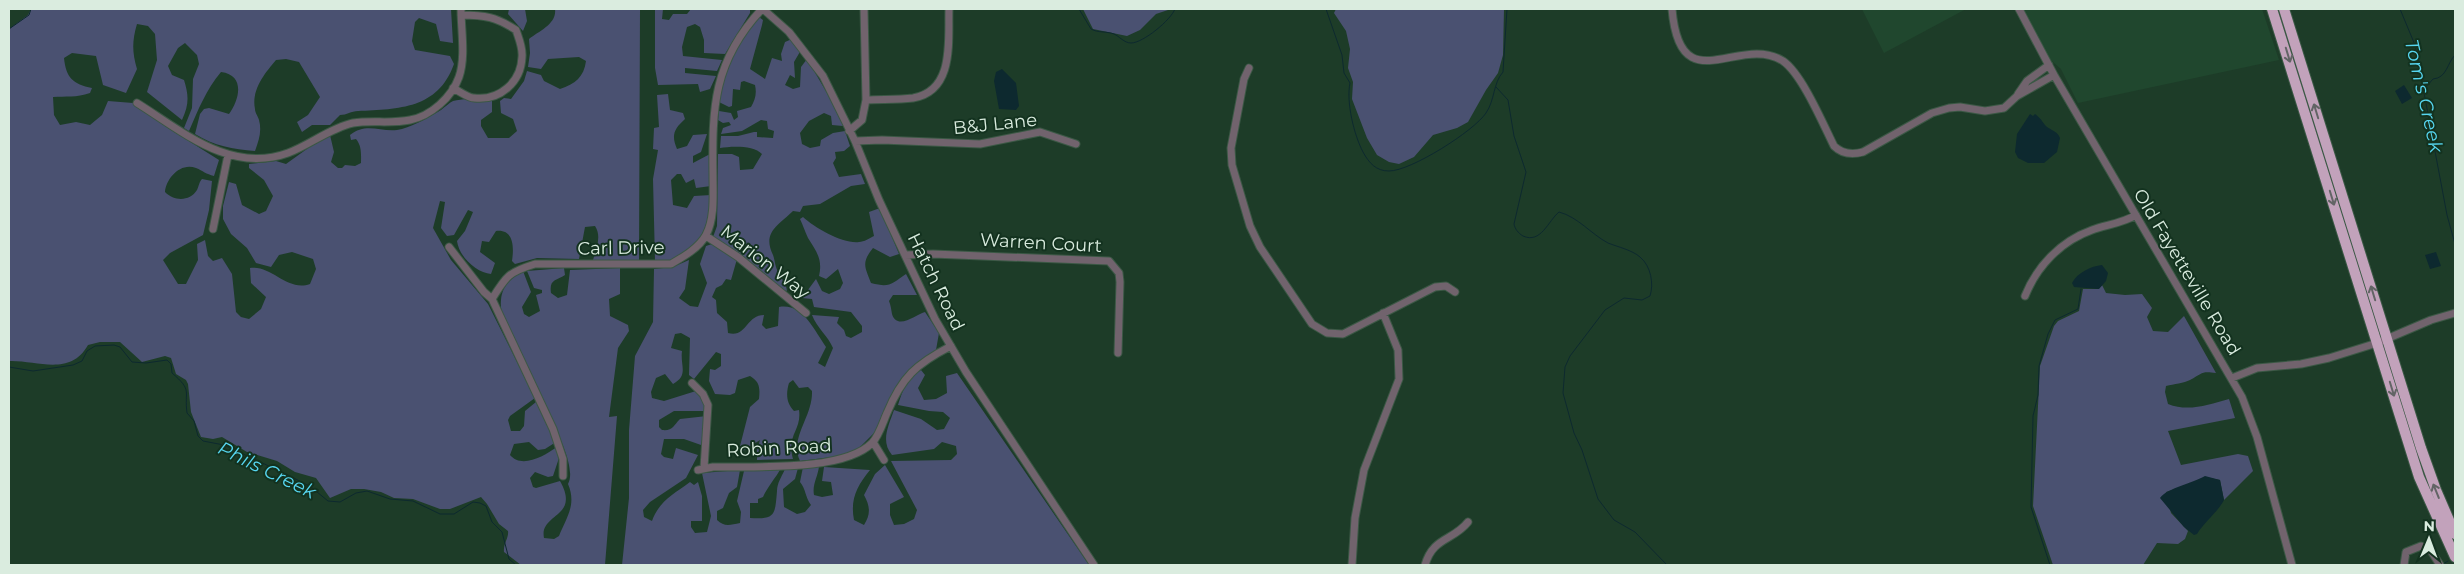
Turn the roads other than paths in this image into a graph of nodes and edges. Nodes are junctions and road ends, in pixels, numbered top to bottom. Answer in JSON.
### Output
{"nodes":[{"id":1,"x":762,"y":9,"type":"edge"},
{"id":2,"x":864,"y":9,"type":"edge"},
{"id":3,"x":949,"y":9,"type":"edge"},
{"id":4,"x":1672,"y":9,"type":"edge"},
{"id":5,"x":2019,"y":9,"type":"edge"},
{"id":6,"x":2272,"y":9,"type":"edge"},
{"id":7,"x":2284,"y":9,"type":"edge"},
{"id":8,"x":461,"y":12,"type":"edge"},
{"id":9,"x":2048,"y":65,"type":"junction"},
{"id":10,"x":1249,"y":68,"type":"dead end"},
{"id":11,"x":2054,"y":75,"type":"junction"},
{"id":12,"x":453,"y":88,"type":"junction"},
{"id":13,"x":2017,"y":96,"type":"junction"},
{"id":14,"x":866,"y":100,"type":"junction"},
{"id":15,"x":137,"y":103,"type":"dead end"},
{"id":16,"x":849,"y":131,"type":"junction"},
{"id":17,"x":855,"y":141,"type":"junction"},
{"id":18,"x":1076,"y":144,"type":"dead end"},
{"id":19,"x":228,"y":155,"type":"junction"},
{"id":20,"x":2136,"y":215,"type":"junction"},
{"id":21,"x":213,"y":229,"type":"dead end"},
{"id":22,"x":706,"y":236,"type":"junction"},
{"id":23,"x":448,"y":247,"type":"dead end"},
{"id":24,"x":905,"y":255,"type":"junction"},
{"id":25,"x":1455,"y":292,"type":"dead end"},
{"id":26,"x":2026,"y":296,"type":"dead end"},
{"id":27,"x":492,"y":299,"type":"junction"},
{"id":28,"x":806,"y":313,"type":"dead end"},
{"id":29,"x":1383,"y":313,"type":"junction"},
{"id":30,"x":2455,"y":313,"type":"edge"},
{"id":31,"x":2382,"y":341,"type":"junction"},
{"id":32,"x":951,"y":346,"type":"junction"},
{"id":33,"x":1118,"y":353,"type":"dead end"},
{"id":34,"x":2232,"y":378,"type":"junction"},
{"id":35,"x":692,"y":383,"type":"dead end"},
{"id":36,"x":873,"y":442,"type":"junction"},
{"id":37,"x":884,"y":460,"type":"dead end"},
{"id":38,"x":563,"y":476,"type":"dead end"},
{"id":39,"x":1468,"y":522,"type":"dead end"},
{"id":40,"x":2455,"y":534,"type":"edge"},
{"id":41,"x":2455,"y":557,"type":"edge"},
{"id":42,"x":1094,"y":565,"type":"edge"},
{"id":43,"x":1352,"y":565,"type":"edge"},
{"id":44,"x":1425,"y":565,"type":"edge"},
{"id":45,"x":2292,"y":565,"type":"edge"},
{"id":46,"x":2404,"y":565,"type":"edge"},
{"id":47,"x":2440,"y":565,"type":"edge"}],
"edges":[{"from":1,"to":16,"type":"street","name":"Hatch Road"},
{"from":1,"to":22,"type":"street"},
{"from":2,"to":14,"type":"street"},
{"from":3,"to":14,"type":"street"},
{"from":4,"to":13,"type":"street"},
{"from":5,"to":9,"type":"street","name":"Old Fayetteville Road"},
{"from":6,"to":31,"type":"highway","one_way":true},
{"from":31,"to":7,"type":"highway","one_way":true},
{"from":8,"to":12,"type":"street"},
{"from":8,"to":12,"type":"street"},
{"from":9,"to":11,"type":"street","name":"Old Fayetteville Road"},
{"from":9,"to":13,"type":"street"},
{"from":10,"to":29,"type":"street"},
{"from":11,"to":13,"type":"street"},
{"from":11,"to":20,"type":"street","name":"Old Fayetteville Road"},
{"from":12,"to":19,"type":"street"},
{"from":14,"to":16,"type":"street"},
{"from":15,"to":19,"type":"street"},
{"from":16,"to":17,"type":"street","name":"Hatch Road"},
{"from":17,"to":18,"type":"street","name":"B&J Lane"},
{"from":17,"to":24,"type":"street","name":"Hatch Road"},
{"from":19,"to":21,"type":"street"},
{"from":20,"to":26,"type":"street"},
{"from":20,"to":34,"type":"street","name":"Old Fayetteville Road"},
{"from":22,"to":27,"type":"street","name":"Carl Drive"},
{"from":22,"to":28,"type":"street","name":"Marion Way"},
{"from":23,"to":27,"type":"street"},
{"from":24,"to":32,"type":"street","name":"Hatch Road"},
{"from":24,"to":33,"type":"street","name":"Warren Court"},
{"from":25,"to":29,"type":"street"},
{"from":27,"to":38,"type":"street"},
{"from":29,"to":43,"type":"street"},
{"from":30,"to":31,"type":"street"},
{"from":31,"to":34,"type":"street"},
{"from":40,"to":31,"type":"highway","one_way":true},
{"from":31,"to":41,"type":"highway","one_way":true},
{"from":32,"to":36,"type":"street"},
{"from":32,"to":42,"type":"street","name":"Hatch Road"},
{"from":34,"to":45,"type":"street","name":"Old Fayetteville Road"},
{"from":35,"to":36,"type":"street","name":"Robin Road"},
{"from":36,"to":37,"type":"street"},
{"from":39,"to":44,"type":"street"},
{"from":46,"to":47,"type":"street"}]}
